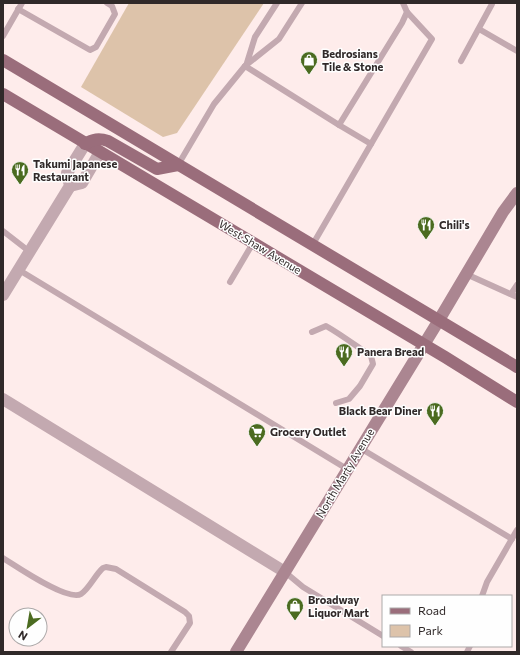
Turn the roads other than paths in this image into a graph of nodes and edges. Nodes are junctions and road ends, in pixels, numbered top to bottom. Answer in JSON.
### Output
{"nodes":[{"id":1,"x":107,"y":3,"type":"edge"},
{"id":2,"x":277,"y":3,"type":"edge"},
{"id":3,"x":302,"y":3,"type":"edge"},
{"id":4,"x":403,"y":3,"type":"edge"},
{"id":5,"x":492,"y":4,"type":"dead end"},
{"id":6,"x":20,"y":6,"type":"edge"},
{"id":7,"x":407,"y":12,"type":"junction"},
{"id":8,"x":479,"y":29,"type":"junction"},
{"id":9,"x":3,"y":36,"type":"edge"},
{"id":10,"x":517,"y":51,"type":"edge"},
{"id":11,"x":3,"y":60,"type":"edge"},
{"id":12,"x":462,"y":61,"type":"dead end"},
{"id":13,"x":245,"y":66,"type":"junction"},
{"id":14,"x":3,"y":94,"type":"edge"},
{"id":15,"x":339,"y":125,"type":"junction"},
{"id":16,"x":85,"y":144,"type":"junction"},
{"id":17,"x":371,"y":144,"type":"junction"},
{"id":18,"x":100,"y":152,"type":"junction"},
{"id":19,"x":178,"y":165,"type":"junction"},
{"id":20,"x":70,"y":186,"type":"junction"},
{"id":21,"x":515,"y":199,"type":"edge"},
{"id":22,"x":3,"y":232,"type":"edge"},
{"id":23,"x":253,"y":243,"type":"junction"},
{"id":24,"x":313,"y":244,"type":"junction"},
{"id":25,"x":30,"y":252,"type":"junction"},
{"id":26,"x":19,"y":270,"type":"junction"},
{"id":27,"x":466,"y":274,"type":"junction"},
{"id":28,"x":230,"y":282,"type":"dead end"},
{"id":29,"x":517,"y":285,"type":"edge"},
{"id":30,"x":3,"y":295,"type":"edge"},
{"id":31,"x":514,"y":295,"type":"edge"},
{"id":32,"x":439,"y":320,"type":"junction"},
{"id":33,"x":312,"y":332,"type":"dead end"},
{"id":34,"x":423,"y":344,"type":"junction"},
{"id":35,"x":517,"y":367,"type":"edge"},
{"id":36,"x":3,"y":399,"type":"edge"},
{"id":37,"x":517,"y":402,"type":"edge"},
{"id":38,"x":336,"y":403,"type":"dead end"},
{"id":39,"x":360,"y":448,"type":"junction"},
{"id":40,"x":348,"y":469,"type":"junction"},
{"id":41,"x":517,"y":530,"type":"edge"},
{"id":42,"x":512,"y":539,"type":"junction"},
{"id":43,"x":3,"y":558,"type":"edge"},
{"id":44,"x":285,"y":572,"type":"junction"},
{"id":45,"x":482,"y":595,"type":"edge"},
{"id":46,"x":382,"y":635,"type":"edge"},
{"id":47,"x":171,"y":652,"type":"edge"},
{"id":48,"x":236,"y":652,"type":"edge"}],
"edges":[{"from":1,"to":6,"type":"lane"},
{"from":2,"to":13,"type":"lane"},
{"from":3,"to":13,"type":"lane"},
{"from":4,"to":7,"type":"lane"},
{"from":5,"to":8,"type":"lane"},
{"from":6,"to":9,"type":"lane"},
{"from":7,"to":15,"type":"lane"},
{"from":7,"to":17,"type":"lane"},
{"from":8,"to":10,"type":"lane"},
{"from":8,"to":12,"type":"lane"},
{"from":11,"to":19,"type":"main road"},
{"from":13,"to":15,"type":"lane"},
{"from":13,"to":19,"type":"lane"},
{"from":14,"to":16,"type":"main road","name":"West Shaw Avenue"},
{"from":15,"to":17,"type":"lane"},
{"from":16,"to":18,"type":"main road","name":"West Shaw Avenue"},
{"from":16,"to":19,"type":"main road"},
{"from":16,"to":20,"type":"street"},
{"from":17,"to":24,"type":"lane"},
{"from":18,"to":20,"type":"street"},
{"from":18,"to":23,"type":"main road","name":"West Shaw Avenue"},
{"from":19,"to":24,"type":"main road"},
{"from":20,"to":25,"type":"street"},
{"from":21,"to":27,"type":"street","name":"North Marty Avenue"},
{"from":22,"to":25,"type":"lane"},
{"from":23,"to":28,"type":"lane"},
{"from":23,"to":34,"type":"main road","name":"West Shaw Avenue"},
{"from":24,"to":32,"type":"main road"},
{"from":25,"to":26,"type":"street"},
{"from":26,"to":30,"type":"street"},
{"from":26,"to":40,"type":"lane"},
{"from":27,"to":31,"type":"lane"},
{"from":27,"to":32,"type":"street","name":"North Marty Avenue"},
{"from":29,"to":31,"type":"lane"},
{"from":32,"to":34,"type":"street","name":"North Marty Avenue"},
{"from":32,"to":35,"type":"main road"},
{"from":33,"to":38,"type":"lane"},
{"from":34,"to":37,"type":"main road","name":"West Shaw Avenue"},
{"from":34,"to":39,"type":"street","name":"North Marty Avenue"},
{"from":36,"to":44,"type":"street"},
{"from":39,"to":40,"type":"street","name":"North Marty Avenue"},
{"from":39,"to":42,"type":"lane"},
{"from":40,"to":44,"type":"street","name":"North Marty Avenue"},
{"from":41,"to":42,"type":"lane"},
{"from":42,"to":45,"type":"lane"},
{"from":43,"to":47,"type":"lane"},
{"from":44,"to":46,"type":"lane"},
{"from":44,"to":48,"type":"street","name":"North Marty Avenue"}]}
